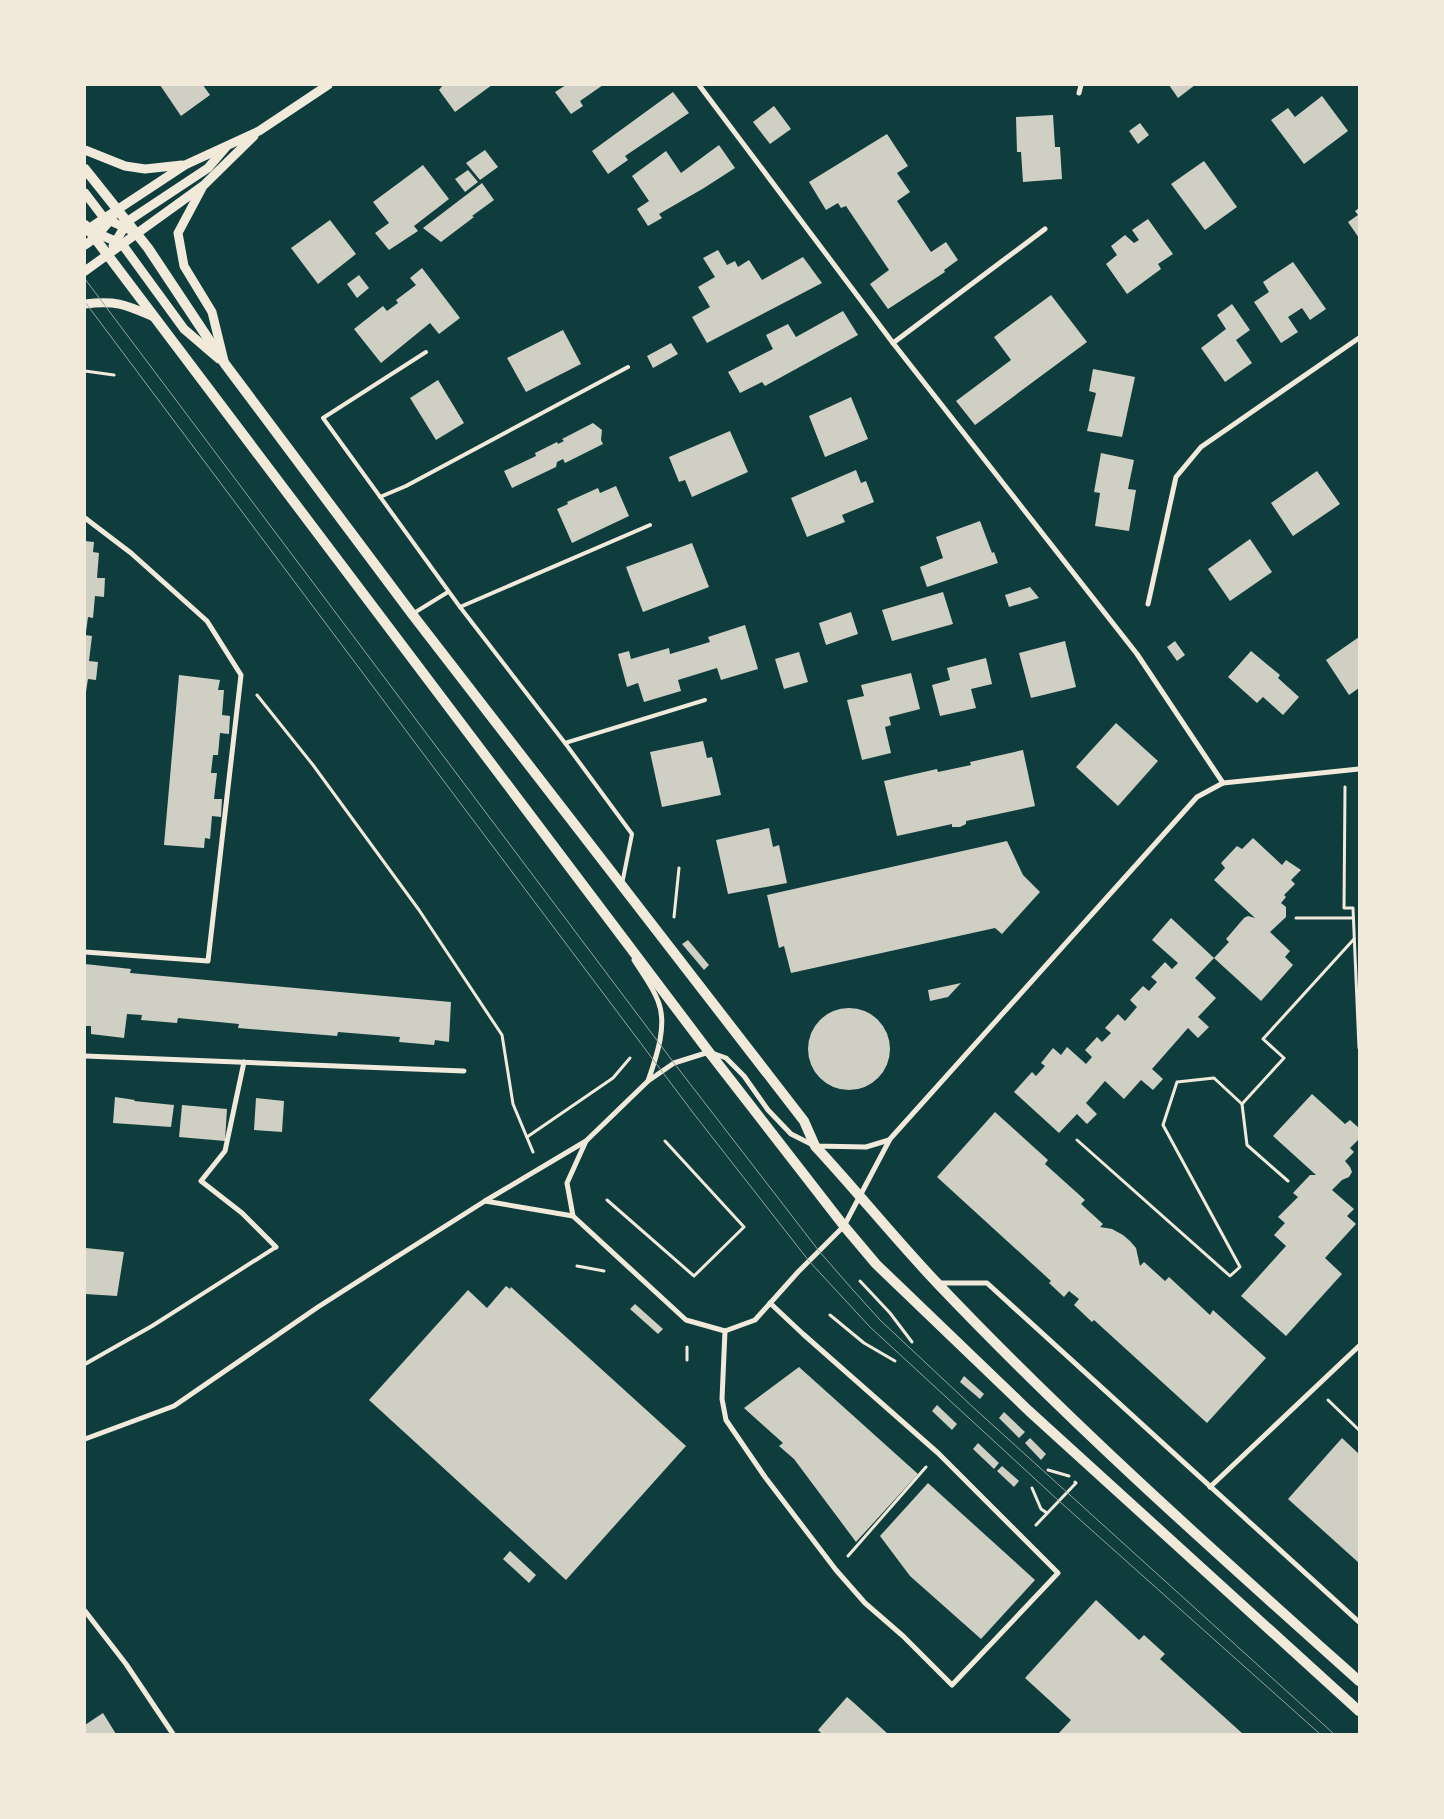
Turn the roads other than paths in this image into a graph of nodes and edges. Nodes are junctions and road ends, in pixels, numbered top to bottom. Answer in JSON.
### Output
{"nodes":[{"id":1,"x":328,"y":85,"type":"edge"},
{"id":2,"x":699,"y":85,"type":"edge"},
{"id":3,"x":1081,"y":85,"type":"edge"},
{"id":4,"x":1079,"y":94,"type":"dead end"},
{"id":5,"x":259,"y":131,"type":"junction"},
{"id":6,"x":228,"y":145,"type":"junction"},
{"id":7,"x":85,"y":150,"type":"edge"},
{"id":8,"x":185,"y":165,"type":"junction"},
{"id":9,"x":85,"y":169,"type":"edge"},
{"id":10,"x":204,"y":185,"type":"junction"},
{"id":11,"x":85,"y":193,"type":"edge"},
{"id":12,"x":119,"y":209,"type":"junction"},
{"id":13,"x":107,"y":220,"type":"junction"},
{"id":14,"x":126,"y":225,"type":"junction"},
{"id":15,"x":86,"y":228,"type":"edge"},
{"id":16,"x":1045,"y":229,"type":"dead end"},
{"id":17,"x":137,"y":233,"type":"junction"},
{"id":18,"x":97,"y":236,"type":"junction"},
{"id":19,"x":119,"y":243,"type":"junction"},
{"id":20,"x":85,"y":245,"type":"edge"},
{"id":21,"x":108,"y":254,"type":"junction"},
{"id":22,"x":85,"y":271,"type":"edge"},
{"id":23,"x":85,"y":304,"type":"edge"},
{"id":24,"x":156,"y":318,"type":"junction"},
{"id":25,"x":1359,"y":338,"type":"edge"},
{"id":26,"x":892,"y":343,"type":"junction"},
{"id":27,"x":426,"y":352,"type":"dead end"},
{"id":28,"x":225,"y":364,"type":"junction"},
{"id":29,"x":628,"y":367,"type":"dead end"},
{"id":30,"x":380,"y":497,"type":"junction"},
{"id":31,"x":85,"y":518,"type":"edge"},
{"id":32,"x":650,"y":525,"type":"dead end"},
{"id":33,"x":448,"y":592,"type":"junction"},
{"id":34,"x":1148,"y":604,"type":"dead end"},
{"id":35,"x":460,"y":607,"type":"junction"},
{"id":36,"x":412,"y":614,"type":"junction"},
{"id":37,"x":705,"y":700,"type":"dead end"},
{"id":38,"x":565,"y":743,"type":"junction"},
{"id":39,"x":1359,"y":769,"type":"edge"},
{"id":40,"x":1223,"y":783,"type":"junction"},
{"id":41,"x":622,"y":886,"type":"junction"},
{"id":42,"x":616,"y":929,"type":"junction"},
{"id":43,"x":85,"y":952,"type":"edge"},
{"id":44,"x":709,"y":1052,"type":"junction"},
{"id":45,"x":85,"y":1056,"type":"edge"},
{"id":46,"x":244,"y":1062,"type":"junction"},
{"id":47,"x":464,"y":1071,"type":"dead end"},
{"id":48,"x":648,"y":1081,"type":"junction"},
{"id":49,"x":890,"y":1139,"type":"junction"},
{"id":50,"x":586,"y":1141,"type":"junction"},
{"id":51,"x":815,"y":1146,"type":"junction"},
{"id":52,"x":860,"y":1194,"type":"junction"},
{"id":53,"x":485,"y":1201,"type":"junction"},
{"id":54,"x":573,"y":1216,"type":"junction"},
{"id":55,"x":844,"y":1226,"type":"junction"},
{"id":56,"x":276,"y":1247,"type":"joint"},
{"id":57,"x":937,"y":1283,"type":"junction"},
{"id":58,"x":770,"y":1303,"type":"junction"},
{"id":59,"x":725,"y":1331,"type":"junction"},
{"id":60,"x":1359,"y":1346,"type":"edge"},
{"id":61,"x":85,"y":1364,"type":"edge"},
{"id":62,"x":85,"y":1439,"type":"edge"},
{"id":63,"x":1210,"y":1487,"type":"junction"},
{"id":64,"x":85,"y":1611,"type":"edge"},
{"id":65,"x":1359,"y":1622,"type":"edge"},
{"id":66,"x":1359,"y":1681,"type":"edge"},
{"id":67,"x":1359,"y":1711,"type":"edge"},
{"id":68,"x":173,"y":1734,"type":"edge"}],
"edges":[{"from":1,"to":5,"type":"street"},
{"from":2,"to":26,"type":"street"},
{"from":3,"to":4,"type":"street"},
{"from":5,"to":6,"type":"street"},
{"from":5,"to":10,"type":"street"},
{"from":6,"to":8,"type":"street"},
{"from":6,"to":14,"type":"street"},
{"from":7,"to":8,"type":"street"},
{"from":8,"to":12,"type":"street"},
{"from":9,"to":12,"type":"main road"},
{"from":10,"to":17,"type":"street"},
{"from":10,"to":28,"type":"street"},
{"from":11,"to":13,"type":"street"},
{"from":12,"to":13,"type":"street"},
{"from":12,"to":14,"type":"main road"},
{"from":13,"to":14,"type":"street"},
{"from":13,"to":15,"type":"street"},
{"from":13,"to":18,"type":"street"},
{"from":14,"to":17,"type":"main road"},
{"from":14,"to":19,"type":"street"},
{"from":15,"to":18,"type":"main road"},
{"from":16,"to":26,"type":"street"},
{"from":17,"to":19,"type":"street"},
{"from":17,"to":28,"type":"main road"},
{"from":18,"to":19,"type":"street"},
{"from":18,"to":20,"type":"street"},
{"from":18,"to":21,"type":"main road"},
{"from":19,"to":21,"type":"street"},
{"from":19,"to":28,"type":"street"},
{"from":21,"to":22,"type":"street"},
{"from":21,"to":24,"type":"main road"},
{"from":23,"to":24,"type":"street"},
{"from":24,"to":42,"type":"main road"},
{"from":25,"to":34,"type":"street"},
{"from":26,"to":40,"type":"street"},
{"from":27,"to":30,"type":"lane"},
{"from":28,"to":36,"type":"main road"},
{"from":29,"to":30,"type":"lane"},
{"from":30,"to":33,"type":"lane"},
{"from":31,"to":43,"type":"street"},
{"from":32,"to":35,"type":"lane"},
{"from":33,"to":35,"type":"lane"},
{"from":33,"to":36,"type":"lane"},
{"from":35,"to":38,"type":"lane"},
{"from":36,"to":41,"type":"main road"},
{"from":37,"to":38,"type":"lane"},
{"from":38,"to":41,"type":"lane"},
{"from":39,"to":40,"type":"street"},
{"from":40,"to":49,"type":"street"},
{"from":41,"to":51,"type":"main road"},
{"from":42,"to":44,"type":"main road"},
{"from":42,"to":48,"type":"street"},
{"from":44,"to":48,"type":"street"},
{"from":44,"to":51,"type":"street"},
{"from":44,"to":55,"type":"main road"},
{"from":45,"to":46,"type":"street"},
{"from":46,"to":47,"type":"street"},
{"from":46,"to":56,"type":"street"},
{"from":48,"to":50,"type":"street"},
{"from":49,"to":51,"type":"street"},
{"from":49,"to":52,"type":"street"},
{"from":50,"to":53,"type":"street"},
{"from":50,"to":54,"type":"street"},
{"from":51,"to":52,"type":"main road"},
{"from":52,"to":55,"type":"street"},
{"from":52,"to":57,"type":"main road"},
{"from":53,"to":54,"type":"street"},
{"from":53,"to":62,"type":"street"},
{"from":54,"to":59,"type":"street"},
{"from":55,"to":58,"type":"street"},
{"from":55,"to":67,"type":"main road"},
{"from":56,"to":61,"type":"lane"},
{"from":57,"to":63,"type":"street"},
{"from":57,"to":66,"type":"main road"},
{"from":58,"to":59,"type":"street"},
{"from":58,"to":59,"type":"street"},
{"from":60,"to":63,"type":"street"},
{"from":63,"to":65,"type":"street"},
{"from":64,"to":68,"type":"street"}]}
